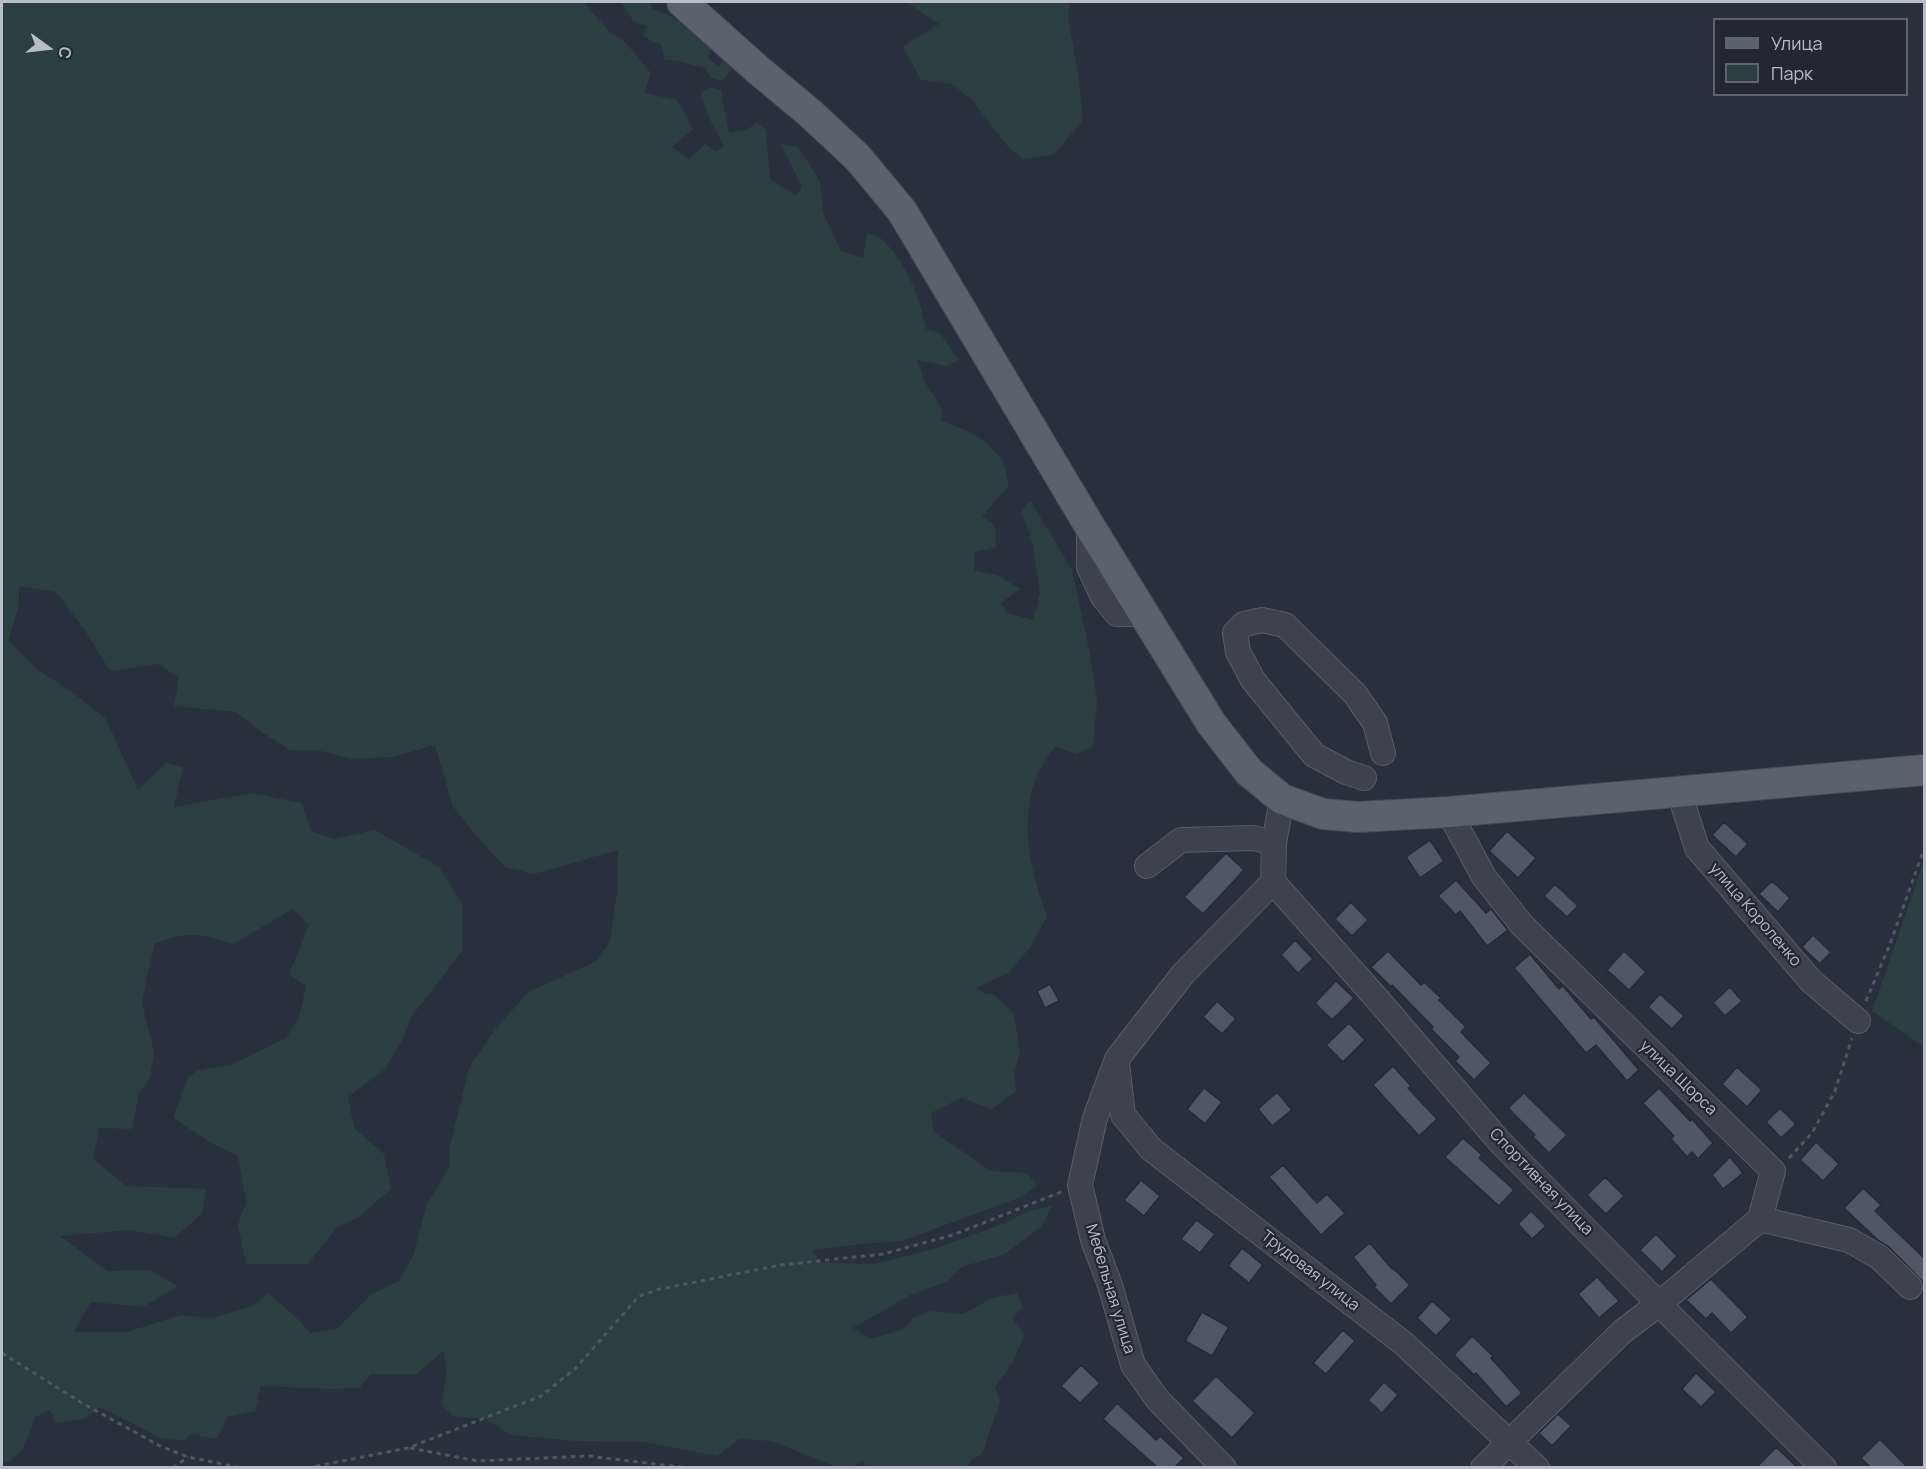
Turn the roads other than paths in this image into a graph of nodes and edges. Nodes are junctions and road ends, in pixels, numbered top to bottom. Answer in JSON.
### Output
{"nodes":[{"id":1,"x":682,"y":2,"type":"edge"},
{"id":2,"x":1924,"y":770,"type":"edge"},
{"id":3,"x":1364,"y":778,"type":"junction"},
{"id":4,"x":1679,"y":792,"type":"junction"},
{"id":5,"x":1282,"y":799,"type":"junction"},
{"id":6,"x":1449,"y":812,"type":"junction"},
{"id":7,"x":1358,"y":817,"type":"junction"},
{"id":8,"x":1274,"y":843,"type":"junction"},
{"id":9,"x":1147,"y":866,"type":"dead end"},
{"id":10,"x":1273,"y":882,"type":"junction"},
{"id":11,"x":1858,"y":1021,"type":"dead end"},
{"id":12,"x":1117,"y":1059,"type":"junction"},
{"id":13,"x":1760,"y":1220,"type":"junction"},
{"id":14,"x":1910,"y":1287,"type":"dead end"},
{"id":15,"x":1659,"y":1304,"type":"junction"},
{"id":16,"x":1508,"y":1441,"type":"junction"},
{"id":17,"x":1224,"y":1467,"type":"edge"},
{"id":18,"x":1483,"y":1467,"type":"edge"},
{"id":19,"x":1537,"y":1467,"type":"edge"},
{"id":20,"x":1824,"y":1467,"type":"edge"}],
"edges":[{"from":1,"to":5,"type":"main road"},
{"from":2,"to":4,"type":"main road"},
{"from":3,"to":3,"type":"street"},
{"from":3,"to":7,"type":"street"},
{"from":4,"to":6,"type":"main road"},
{"from":4,"to":11,"type":"street","name":"улица Короленко"},
{"from":5,"to":7,"type":"main road"},
{"from":5,"to":8,"type":"street"},
{"from":6,"to":7,"type":"main road"},
{"from":6,"to":13,"type":"street","name":"улица Щорса"},
{"from":8,"to":9,"type":"street"},
{"from":8,"to":10,"type":"street"},
{"from":10,"to":12,"type":"street"},
{"from":10,"to":15,"type":"street","name":"Спортивная улица"},
{"from":12,"to":16,"type":"street","name":"Трудовая улица"},
{"from":12,"to":17,"type":"street","name":"Мебельная улица"},
{"from":13,"to":14,"type":"street"},
{"from":13,"to":15,"type":"street"},
{"from":15,"to":16,"type":"street"},
{"from":15,"to":20,"type":"street","name":"Спортивная улица"},
{"from":16,"to":18,"type":"street"},
{"from":16,"to":19,"type":"street","name":"Трудовая улица"}]}
